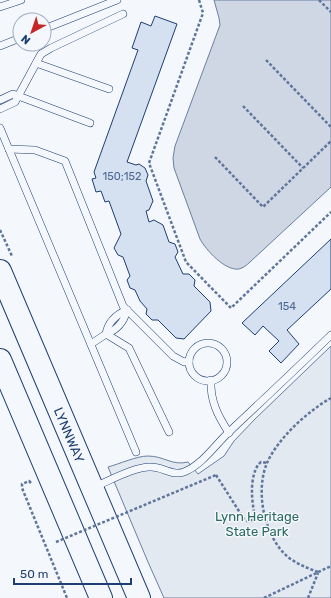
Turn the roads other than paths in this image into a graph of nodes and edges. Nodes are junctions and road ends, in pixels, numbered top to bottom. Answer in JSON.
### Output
{"nodes":[{"id":1,"x":21,"y":0,"type":"edge"},
{"id":2,"x":117,"y":0,"type":"edge"},
{"id":3,"x":0,"y":8,"type":"edge"},
{"id":4,"x":123,"y":14,"type":"dead end"},
{"id":5,"x":52,"y":26,"type":"edge"},
{"id":6,"x":12,"y":41,"type":"edge"},
{"id":7,"x":0,"y":46,"type":"edge"},
{"id":8,"x":36,"y":63,"type":"junction"},
{"id":9,"x":108,"y":89,"type":"dead end"},
{"id":10,"x":18,"y":96,"type":"junction"},
{"id":11,"x":0,"y":100,"type":"edge"},
{"id":12,"x":0,"y":109,"type":"edge"},
{"id":13,"x":90,"y":123,"type":"dead end"},
{"id":14,"x":0,"y":128,"type":"edge"},
{"id":15,"x":9,"y":149,"type":"junction"},
{"id":16,"x":0,"y":271,"type":"edge"},
{"id":17,"x":127,"y":310,"type":"junction"},
{"id":18,"x":106,"y":334,"type":"junction"},
{"id":19,"x":331,"y":335,"type":"edge"},
{"id":20,"x":90,"y":344,"type":"junction"},
{"id":21,"x":0,"y":360,"type":"edge"},
{"id":22,"x":189,"y":361,"type":"junction"},
{"id":23,"x":211,"y":380,"type":"junction"},
{"id":24,"x":169,"y":432,"type":"dead end"},
{"id":25,"x":229,"y":433,"type":"junction"},
{"id":26,"x":136,"y":452,"type":"dead end"},
{"id":27,"x":92,"y":488,"type":"junction"},
{"id":28,"x":100,"y":598,"type":"edge"},
{"id":29,"x":139,"y":598,"type":"edge"}],
"edges":[{"from":1,"to":3,"type":"lane"},
{"from":2,"to":5,"type":"lane"},
{"from":4,"to":8,"type":"lane"},
{"from":6,"to":7,"type":"lane"},
{"from":8,"to":9,"type":"lane"},
{"from":8,"to":10,"type":"lane"},
{"from":10,"to":11,"type":"lane"},
{"from":10,"to":12,"type":"lane"},
{"from":10,"to":13,"type":"lane"},
{"from":14,"to":15,"type":"lane"},
{"from":15,"to":17,"type":"lane"},
{"from":15,"to":20,"type":"lane"},
{"from":16,"to":27,"type":"highway","name":"LYNNWAY"},
{"from":17,"to":18,"type":"lane"},
{"from":17,"to":22,"type":"lane"},
{"from":18,"to":20,"type":"lane"},
{"from":18,"to":24,"type":"lane"},
{"from":19,"to":25,"type":"lane"},
{"from":20,"to":26,"type":"lane"},
{"from":21,"to":28,"type":"highway"},
{"from":22,"to":23,"type":"lane"},
{"from":22,"to":23,"type":"lane"},
{"from":23,"to":25,"type":"lane"},
{"from":25,"to":27,"type":"lane"},
{"from":27,"to":29,"type":"highway","name":"LYNNWAY"}]}
